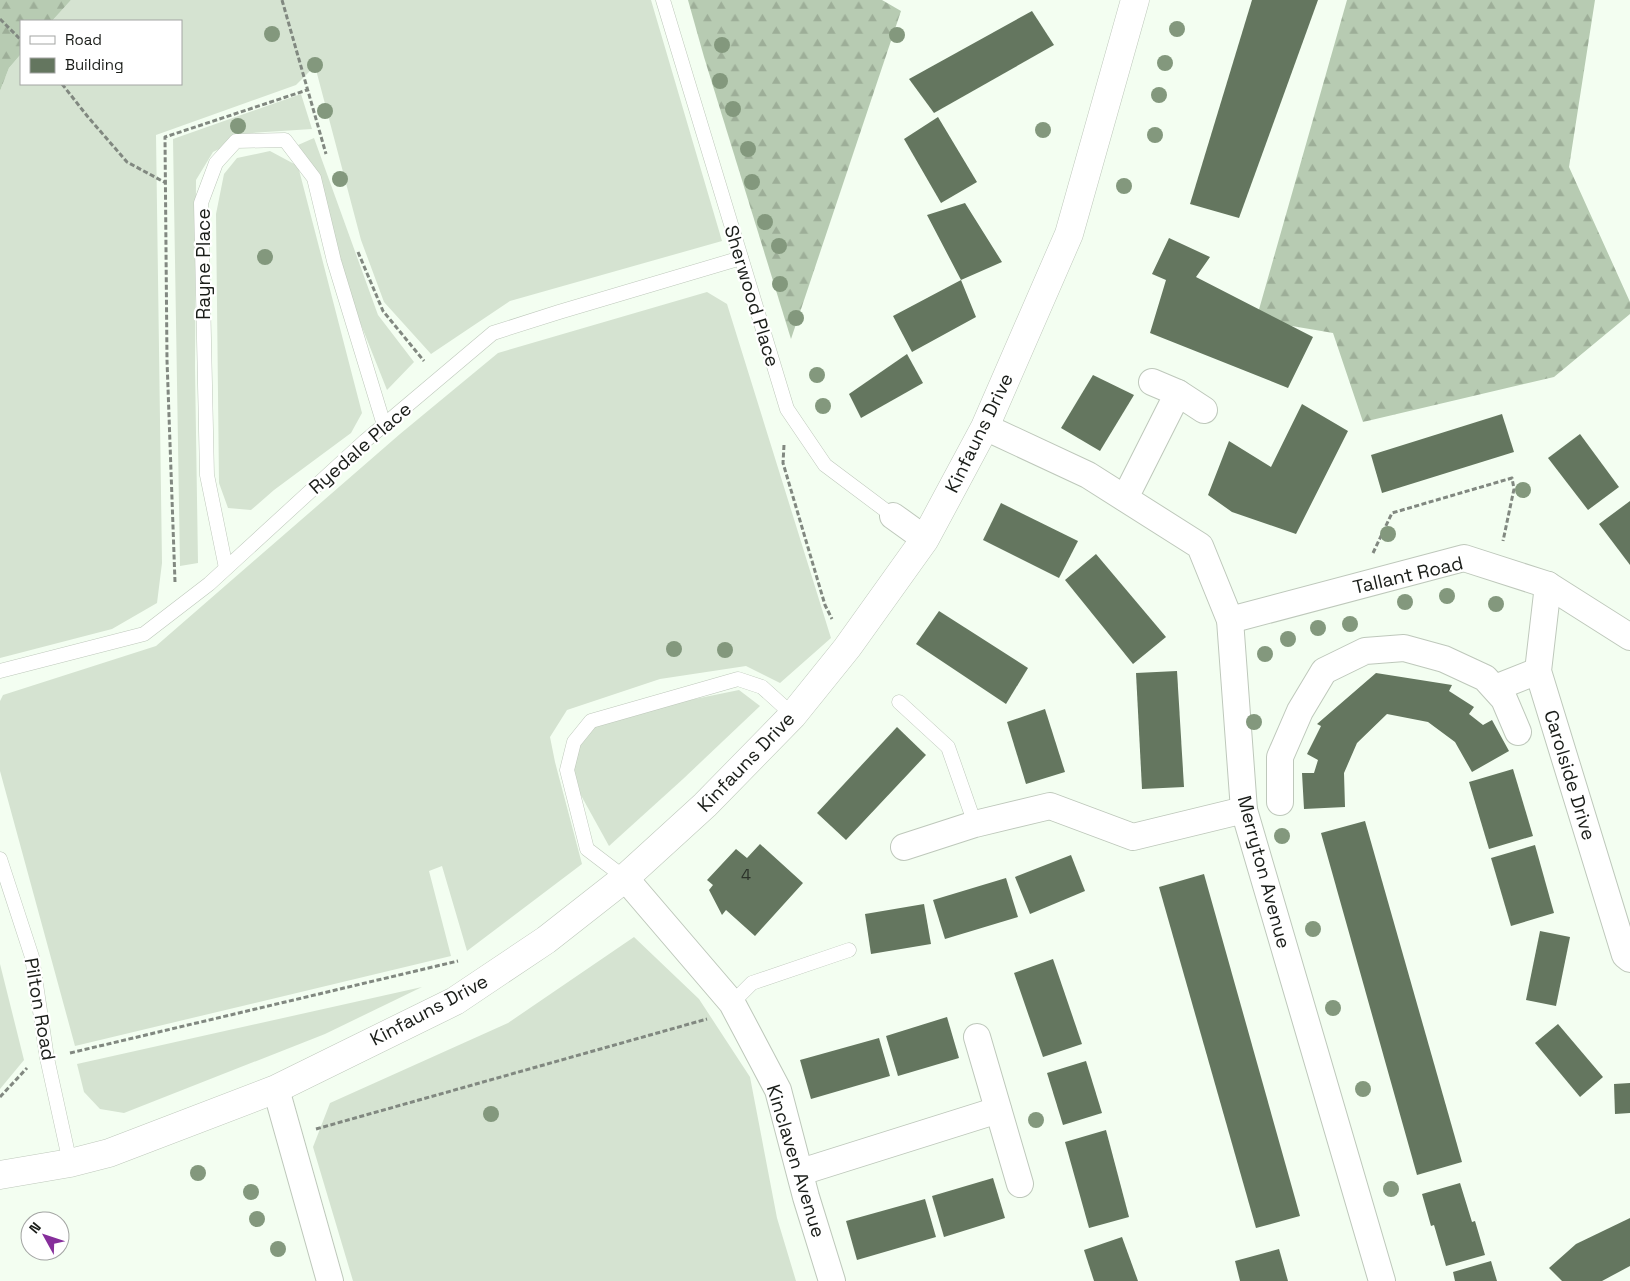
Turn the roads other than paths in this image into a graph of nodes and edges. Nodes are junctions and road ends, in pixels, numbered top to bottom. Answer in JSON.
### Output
{"nodes":[{"id":1,"x":663,"y":0,"type":"edge"},
{"id":2,"x":1135,"y":0,"type":"edge"},
{"id":3,"x":741,"y":258,"type":"junction"},
{"id":4,"x":1152,"y":382,"type":"dead end"},
{"id":5,"x":1178,"y":392,"type":"junction"},
{"id":6,"x":1204,"y":410,"type":"dead end"},
{"id":7,"x":384,"y":425,"type":"junction"},
{"id":8,"x":985,"y":427,"type":"junction"},
{"id":9,"x":1125,"y":498,"type":"junction"},
{"id":10,"x":893,"y":516,"type":"joint"},
{"id":11,"x":924,"y":539,"type":"junction"},
{"id":12,"x":226,"y":568,"type":"junction"},
{"id":13,"x":1548,"y":585,"type":"junction"},
{"id":14,"x":1230,"y":620,"type":"junction"},
{"id":15,"x":1630,"y":637,"type":"edge"},
{"id":16,"x":0,"y":671,"type":"edge"},
{"id":17,"x":1538,"y":671,"type":"junction"},
{"id":18,"x":1495,"y":688,"type":"junction"},
{"id":19,"x":899,"y":702,"type":"dead end"},
{"id":20,"x":793,"y":715,"type":"junction"},
{"id":21,"x":1518,"y":732,"type":"dead end"},
{"id":22,"x":1239,"y":754,"type":"junction"},
{"id":23,"x":1280,"y":757,"type":"junction"},
{"id":24,"x":1280,"y":802,"type":"dead end"},
{"id":25,"x":1244,"y":810,"type":"junction"},
{"id":26,"x":975,"y":824,"type":"junction"},
{"id":27,"x":904,"y":847,"type":"dead end"},
{"id":28,"x":0,"y":859,"type":"edge"},
{"id":29,"x":626,"y":878,"type":"junction"},
{"id":30,"x":849,"y":950,"type":"dead end"},
{"id":31,"x":1630,"y":959,"type":"edge"},
{"id":32,"x":734,"y":1007,"type":"junction"},
{"id":33,"x":977,"y":1037,"type":"dead end"},
{"id":34,"x":276,"y":1089,"type":"junction"},
{"id":35,"x":998,"y":1110,"type":"junction"},
{"id":36,"x":70,"y":1163,"type":"junction"},
{"id":37,"x":801,"y":1172,"type":"junction"},
{"id":38,"x":0,"y":1176,"type":"edge"},
{"id":39,"x":1020,"y":1184,"type":"dead end"},
{"id":40,"x":330,"y":1281,"type":"edge"},
{"id":41,"x":832,"y":1281,"type":"edge"},
{"id":42,"x":1382,"y":1281,"type":"edge"}],
"edges":[{"from":1,"to":3,"type":"lane","name":"Sherwood Place"},
{"from":2,"to":8,"type":"street","name":"Kinfauns Drive"},
{"from":3,"to":7,"type":"lane","name":"Ryedale Place"},
{"from":3,"to":10,"type":"lane","name":"Sherwood Place"},
{"from":4,"to":5,"type":"street"},
{"from":5,"to":6,"type":"street"},
{"from":5,"to":9,"type":"street"},
{"from":7,"to":12,"type":"lane","name":"Ryedale Place"},
{"from":7,"to":12,"type":"lane","name":"Rayne Place"},
{"from":8,"to":9,"type":"street","name":"Merryton Avenue"},
{"from":8,"to":11,"type":"street","name":"Kinfauns Drive"},
{"from":9,"to":14,"type":"street","name":"Merryton Avenue"},
{"from":10,"to":11,"type":"street","name":"Sherwood Place"},
{"from":11,"to":20,"type":"street","name":"Kinfauns Drive"},
{"from":12,"to":16,"type":"lane","name":"Ryedale Place"},
{"from":13,"to":14,"type":"street","name":"Tallant Road"},
{"from":13,"to":15,"type":"street","name":"Tallant Road"},
{"from":13,"to":17,"type":"street","name":"Carolside Drive"},
{"from":14,"to":22,"type":"street","name":"Merryton Avenue"},
{"from":17,"to":18,"type":"street"},
{"from":17,"to":31,"type":"street","name":"Carolside Drive"},
{"from":18,"to":21,"type":"street"},
{"from":18,"to":23,"type":"street"},
{"from":19,"to":26,"type":"lane"},
{"from":20,"to":29,"type":"street","name":"Kinfauns Drive"},
{"from":20,"to":29,"type":"lane"},
{"from":22,"to":23,"type":"street"},
{"from":22,"to":25,"type":"street","name":"Merryton Avenue"},
{"from":23,"to":24,"type":"street"},
{"from":25,"to":26,"type":"street"},
{"from":25,"to":42,"type":"street","name":"Merryton Avenue"},
{"from":26,"to":27,"type":"street"},
{"from":28,"to":36,"type":"lane","name":"Pilton Road"},
{"from":29,"to":32,"type":"street","name":"Kinclaven Avenue"},
{"from":29,"to":34,"type":"street","name":"Kinfauns Drive"},
{"from":30,"to":32,"type":"lane"},
{"from":32,"to":37,"type":"street","name":"Kinclaven Avenue"},
{"from":33,"to":35,"type":"street"},
{"from":34,"to":36,"type":"street","name":"Kinfauns Drive"},
{"from":34,"to":40,"type":"street"},
{"from":35,"to":37,"type":"street"},
{"from":35,"to":39,"type":"street"},
{"from":36,"to":38,"type":"street","name":"Kinfauns Drive"},
{"from":37,"to":41,"type":"street","name":"Kinclaven Avenue"}]}
